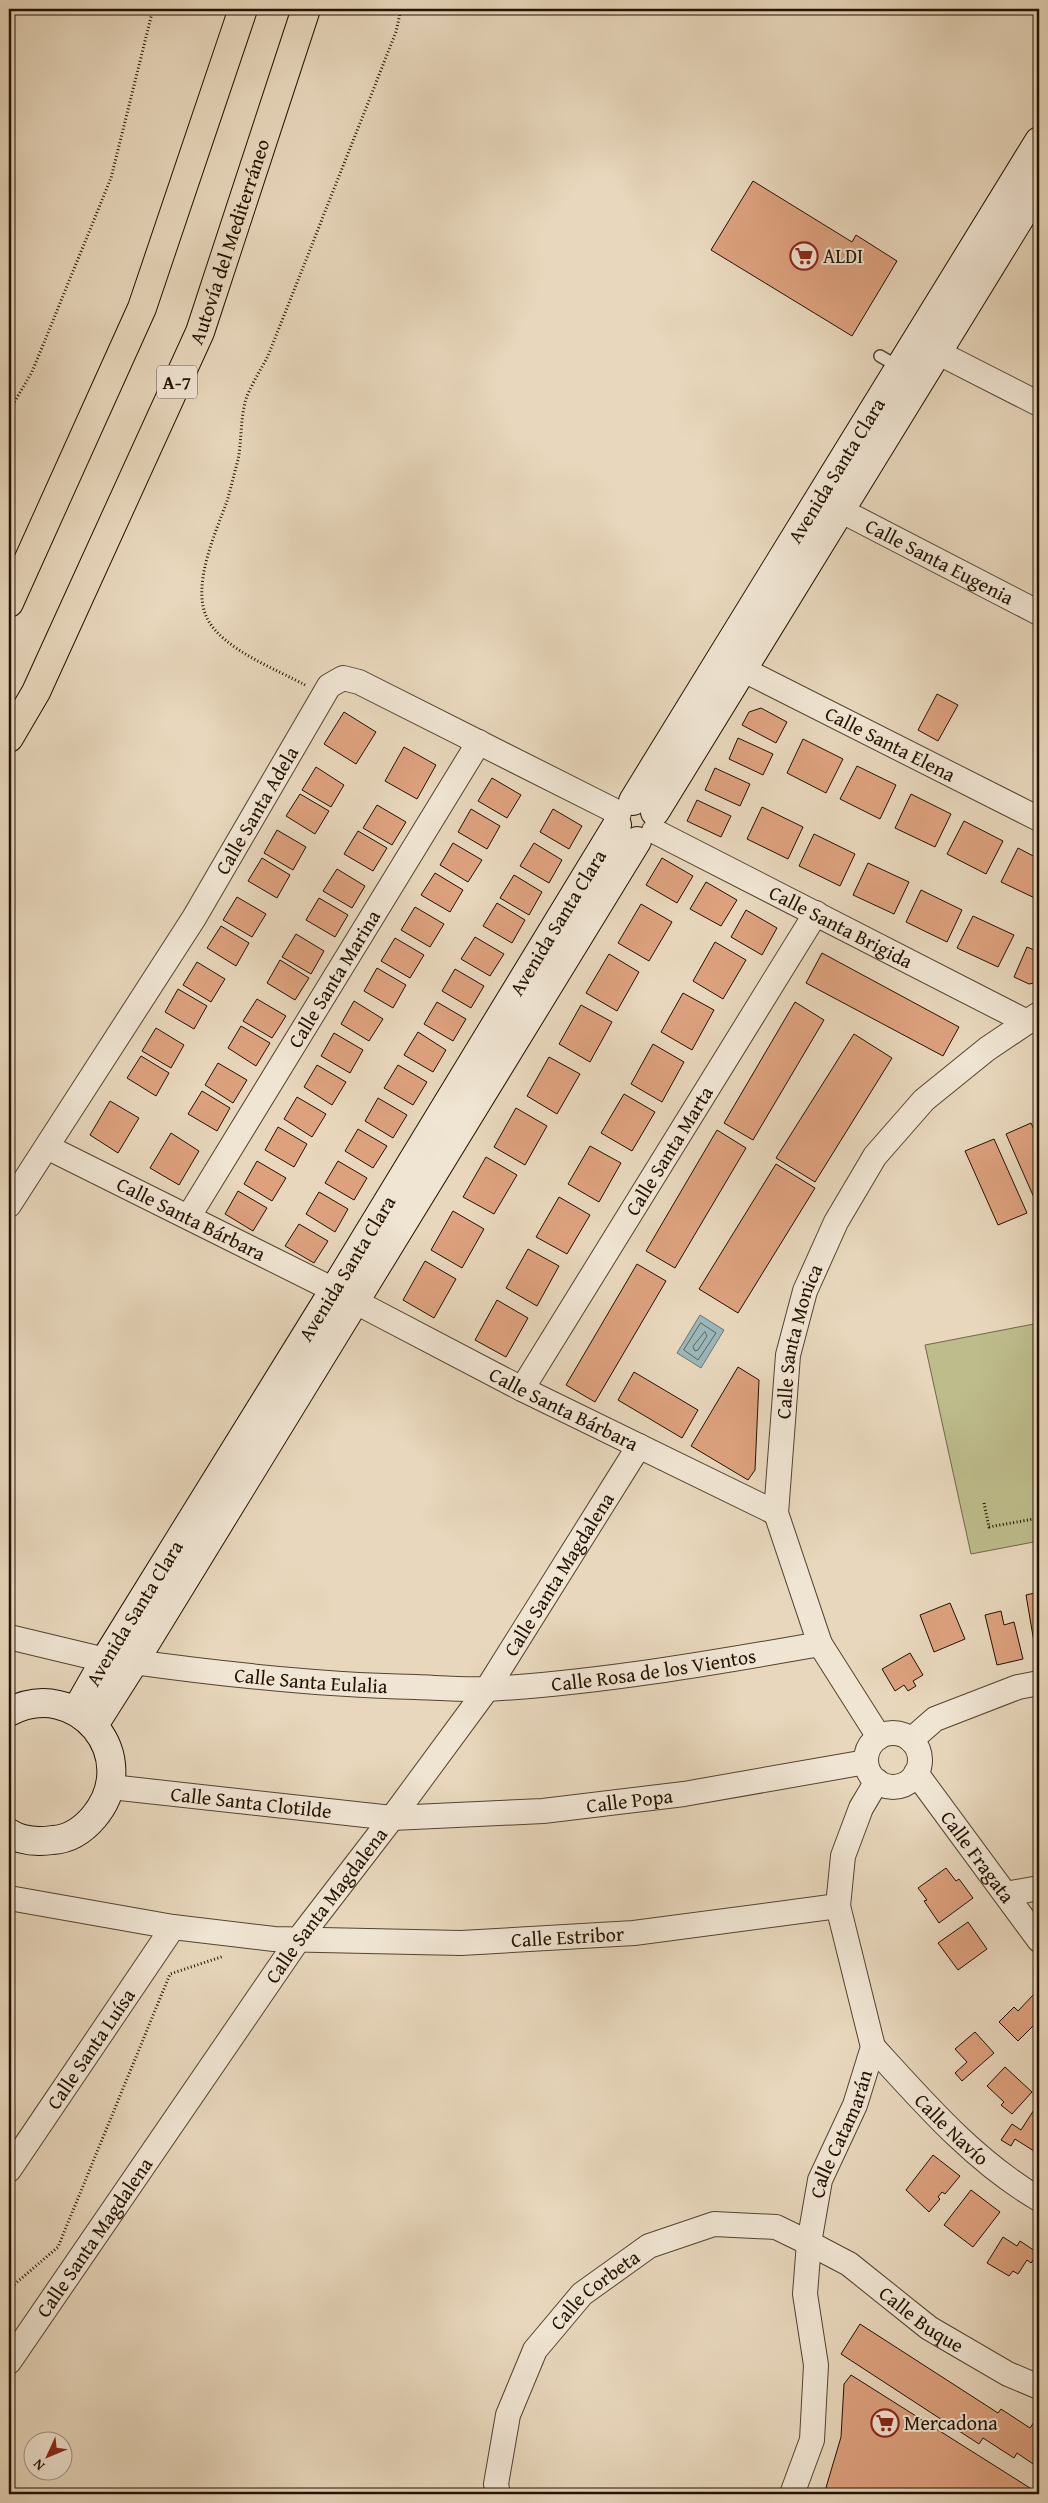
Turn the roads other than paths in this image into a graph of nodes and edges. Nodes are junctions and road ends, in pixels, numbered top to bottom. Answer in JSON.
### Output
{"nodes":[{"id":1,"x":243,"y":9,"type":"edge"},
{"id":2,"x":306,"y":9,"type":"edge"},
{"id":3,"x":1039,"y":141,"type":"edge"},
{"id":4,"x":1028,"y":200,"type":"edge"},
{"id":5,"x":937,"y":352,"type":"junction"},
{"id":6,"x":1039,"y":404,"type":"edge"},
{"id":7,"x":840,"y":510,"type":"junction"},
{"id":8,"x":9,"y":603,"type":"edge"},
{"id":9,"x":1039,"y":613,"type":"edge"},
{"id":10,"x":742,"y":669,"type":"junction"},
{"id":11,"x":9,"y":738,"type":"edge"},
{"id":12,"x":480,"y":742,"type":"junction"},
{"id":13,"x":1039,"y":819,"type":"edge"},
{"id":14,"x":636,"y":820,"type":"junction"},
{"id":15,"x":816,"y":912,"type":"junction"},
{"id":16,"x":1033,"y":1018,"type":"edge"},
{"id":17,"x":47,"y":1147,"type":"junction"},
{"id":18,"x":9,"y":1205,"type":"edge"},
{"id":19,"x":189,"y":1216,"type":"junction"},
{"id":20,"x":344,"y":1296,"type":"junction"},
{"id":21,"x":522,"y":1388,"type":"junction"},
{"id":22,"x":639,"y":1446,"type":"junction"},
{"id":23,"x":776,"y":1513,"type":"junction"},
{"id":24,"x":9,"y":1637,"type":"edge"},
{"id":25,"x":820,"y":1644,"type":"junction"},
{"id":26,"x":105,"y":1660,"type":"junction"},
{"id":27,"x":134,"y":1662,"type":"junction"},
{"id":28,"x":1039,"y":1683,"type":"edge"},
{"id":29,"x":487,"y":1689,"type":"junction"},
{"id":30,"x":9,"y":1712,"type":"edge"},
{"id":31,"x":85,"y":1718,"type":"junction"},
{"id":32,"x":878,"y":1737,"type":"junction"},
{"id":33,"x":911,"y":1740,"type":"junction"},
{"id":34,"x":871,"y":1772,"type":"junction"},
{"id":35,"x":916,"y":1774,"type":"junction"},
{"id":36,"x":111,"y":1787,"type":"junction"},
{"id":37,"x":392,"y":1818,"type":"junction"},
{"id":38,"x":10,"y":1837,"type":"edge"},
{"id":39,"x":1039,"y":1888,"type":"edge"},
{"id":40,"x":1006,"y":1894,"type":"junction"},
{"id":41,"x":9,"y":1898,"type":"edge"},
{"id":42,"x":838,"y":1906,"type":"junction"},
{"id":43,"x":173,"y":1927,"type":"junction"},
{"id":44,"x":298,"y":1940,"type":"junction"},
{"id":45,"x":1039,"y":1940,"type":"edge"},
{"id":46,"x":873,"y":2047,"type":"junction"},
{"id":47,"x":9,"y":2170,"type":"edge"},
{"id":48,"x":1039,"y":2199,"type":"edge"},
{"id":49,"x":809,"y":2243,"type":"junction"},
{"id":50,"x":9,"y":2362,"type":"edge"},
{"id":51,"x":1039,"y":2387,"type":"edge"},
{"id":52,"x":498,"y":2494,"type":"edge"},
{"id":53,"x":792,"y":2494,"type":"edge"}],
"edges":[{"from":1,"to":8,"type":"highway"},
{"from":2,"to":11,"type":"highway","name":"Autovía del Mediterráneo","number":"A-7"},
{"from":3,"to":4,"type":"street","name":"Avenida Santa Clara"},
{"from":4,"to":5,"type":"street","name":"Avenida Santa Clara"},
{"from":4,"to":14,"type":"street","name":"Avenida Santa Clara"},
{"from":5,"to":6,"type":"street"},
{"from":5,"to":7,"type":"street","name":"Avenida Santa Clara"},
{"from":7,"to":9,"type":"street","name":"Calle Santa Eugenia"},
{"from":7,"to":10,"type":"street","name":"Avenida Santa Clara"},
{"from":10,"to":13,"type":"street","name":"Calle Santa Elena"},
{"from":10,"to":14,"type":"street","name":"Avenida Santa Clara"},
{"from":12,"to":14,"type":"street","name":"Calle Santa Adela"},
{"from":12,"to":17,"type":"street","name":"Calle Santa Adela"},
{"from":12,"to":19,"type":"street","name":"Calle Santa Marina"},
{"from":14,"to":15,"type":"street","name":"Calle Santa Brigida"},
{"from":14,"to":20,"type":"street","name":"Avenida Santa Clara"},
{"from":15,"to":16,"type":"street","name":"Calle Santa Brigida"},
{"from":15,"to":21,"type":"street","name":"Calle Santa Marta"},
{"from":16,"to":23,"type":"street","name":"Calle Santa Monica"},
{"from":17,"to":18,"type":"street","name":"Calle Santa Adela"},
{"from":17,"to":19,"type":"street","name":"Calle Santa Bárbara"},
{"from":19,"to":20,"type":"street","name":"Calle Santa Bárbara"},
{"from":20,"to":21,"type":"street","name":"Calle Santa Bárbara"},
{"from":20,"to":26,"type":"street","name":"Avenida Santa Clara"},
{"from":20,"to":27,"type":"street","name":"Avenida Santa Clara"},
{"from":21,"to":22,"type":"street","name":"Calle Santa Bárbara"},
{"from":22,"to":23,"type":"street","name":"Calle Santa Bárbara"},
{"from":22,"to":29,"type":"street","name":"Calle Santa Magdalena"},
{"from":23,"to":25,"type":"street","name":"Calle Santa Monica"},
{"from":24,"to":26,"type":"street"},
{"from":25,"to":29,"type":"street","name":"Calle Rosa de los Vientos"},
{"from":25,"to":32,"type":"street","name":"Calle Santa Monica"},
{"from":26,"to":31,"type":"street","name":"Avenida Santa Clara"},
{"from":27,"to":29,"type":"street","name":"Calle Santa Eulalia"},
{"from":27,"to":31,"type":"street","name":"Avenida Santa Clara"},
{"from":28,"to":33,"type":"street"},
{"from":29,"to":37,"type":"street","name":"Calle Santa Magdalena"},
{"from":30,"to":31,"type":"street"},
{"from":31,"to":36,"type":"street"},
{"from":32,"to":33,"type":"street"},
{"from":32,"to":34,"type":"street"},
{"from":33,"to":35,"type":"street"},
{"from":34,"to":35,"type":"street"},
{"from":34,"to":37,"type":"street","name":"Calle Popa"},
{"from":34,"to":42,"type":"street","name":"Calle Catamarán"},
{"from":35,"to":40,"type":"street","name":"Calle Fragata"},
{"from":36,"to":37,"type":"street","name":"Calle Santa Clotilde"},
{"from":36,"to":38,"type":"street"},
{"from":37,"to":44,"type":"street","name":"Calle Santa Magdalena"},
{"from":39,"to":40,"type":"street"},
{"from":40,"to":45,"type":"street","name":"Calle Fragata"},
{"from":41,"to":43,"type":"street","name":"Calle Estribor"},
{"from":42,"to":44,"type":"street","name":"Calle Estribor"},
{"from":42,"to":46,"type":"street","name":"Calle Catamarán"},
{"from":43,"to":44,"type":"street","name":"Calle Estribor"},
{"from":43,"to":47,"type":"street","name":"Calle Santa Luísa"},
{"from":44,"to":50,"type":"street","name":"Calle Santa Magdalena"},
{"from":46,"to":48,"type":"street","name":"Calle Navío"},
{"from":46,"to":49,"type":"street","name":"Calle Catamarán"},
{"from":49,"to":51,"type":"street","name":"Calle Buque"},
{"from":49,"to":52,"type":"street","name":"Calle Corbeta"},
{"from":49,"to":53,"type":"street","name":"Calle Catamarán"}]}
